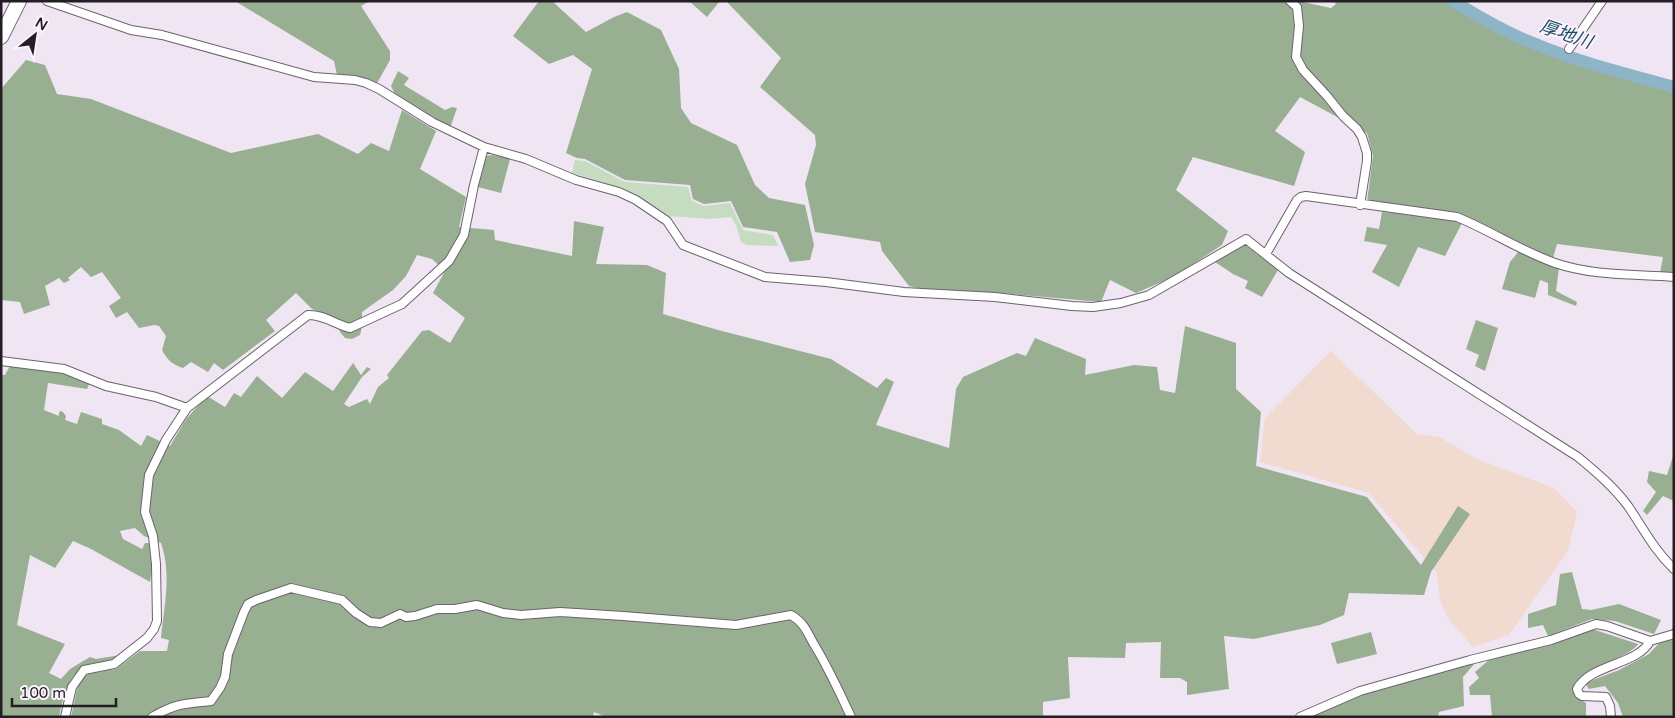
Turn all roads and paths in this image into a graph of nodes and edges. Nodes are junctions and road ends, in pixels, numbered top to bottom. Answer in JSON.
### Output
{"nodes":[{"id":1,"x":19,"y":1,"type":"edge"},
{"id":2,"x":47,"y":1,"type":"edge"},
{"id":3,"x":1290,"y":1,"type":"edge"},
{"id":4,"x":1602,"y":1,"type":"edge"},
{"id":5,"x":1,"y":37,"type":"edge"},
{"id":6,"x":1569,"y":50,"type":"dead end"},
{"id":7,"x":484,"y":147,"type":"junction"},
{"id":8,"x":1360,"y":205,"type":"junction"},
{"id":9,"x":1266,"y":254,"type":"junction"},
{"id":10,"x":1674,"y":277,"type":"edge"},
{"id":11,"x":1,"y":361,"type":"edge"},
{"id":12,"x":187,"y":408,"type":"junction"},
{"id":13,"x":1674,"y":568,"type":"edge"},
{"id":14,"x":1674,"y":634,"type":"edge"},
{"id":15,"x":1650,"y":641,"type":"junction"},
{"id":16,"x":65,"y":717,"type":"edge"},
{"id":17,"x":152,"y":717,"type":"edge"},
{"id":18,"x":851,"y":717,"type":"edge"},
{"id":19,"x":1300,"y":717,"type":"edge"},
{"id":20,"x":1610,"y":717,"type":"edge"}],
"edges":[{"from":1,"to":5,"type":"highway"},
{"from":2,"to":7,"type":"street"},
{"from":3,"to":8,"type":"street"},
{"from":4,"to":6,"type":"street"},
{"from":7,"to":9,"type":"street"},
{"from":7,"to":12,"type":"street"},
{"from":8,"to":9,"type":"street"},
{"from":8,"to":10,"type":"street"},
{"from":9,"to":13,"type":"street"},
{"from":11,"to":12,"type":"street"},
{"from":12,"to":16,"type":"street"},
{"from":14,"to":15,"type":"street"},
{"from":15,"to":19,"type":"street"},
{"from":15,"to":20,"type":"street"},
{"from":17,"to":18,"type":"street"}]}
